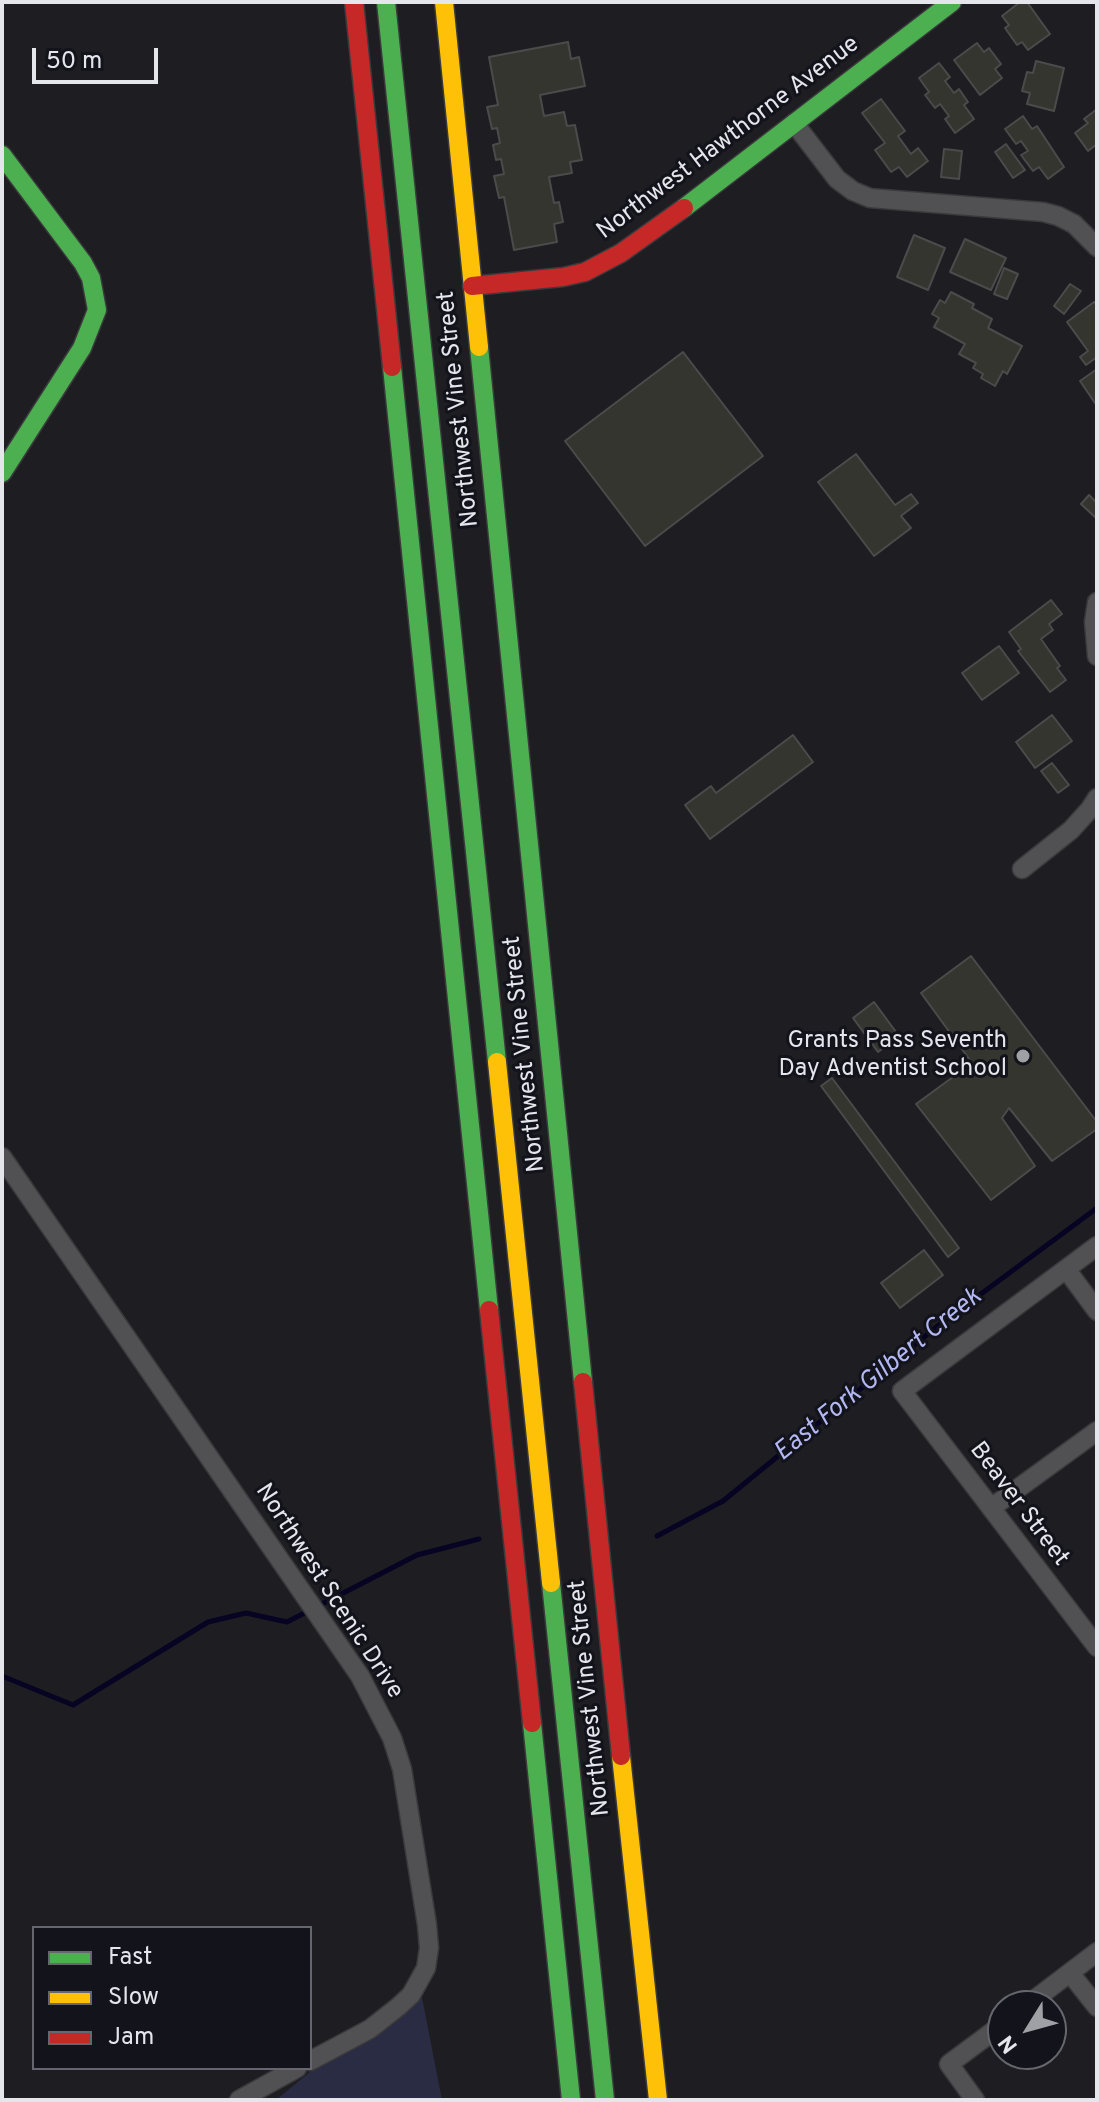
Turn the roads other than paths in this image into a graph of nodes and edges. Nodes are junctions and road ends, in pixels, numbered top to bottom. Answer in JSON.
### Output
{"nodes":[{"id":1,"x":354,"y":2,"type":"edge"},
{"id":2,"x":386,"y":2,"type":"edge"},
{"id":3,"x":444,"y":2,"type":"edge"},
{"id":4,"x":952,"y":2,"type":"edge"},
{"id":5,"x":794,"y":123,"type":"junction"},
{"id":6,"x":2,"y":155,"type":"edge"},
{"id":7,"x":1097,"y":247,"type":"edge"},
{"id":8,"x":472,"y":286,"type":"junction"},
{"id":9,"x":2,"y":473,"type":"edge"},
{"id":10,"x":1097,"y":602,"type":"edge"},
{"id":11,"x":1097,"y":656,"type":"edge"},
{"id":12,"x":1097,"y":798,"type":"edge"},
{"id":13,"x":1022,"y":869,"type":"dead end"},
{"id":14,"x":2,"y":1157,"type":"edge"},
{"id":15,"x":1097,"y":1246,"type":"edge"},
{"id":16,"x":1066,"y":1269,"type":"junction"},
{"id":17,"x":1097,"y":1311,"type":"edge"},
{"id":18,"x":1097,"y":1431,"type":"edge"},
{"id":19,"x":991,"y":1508,"type":"junction"},
{"id":20,"x":1097,"y":1647,"type":"edge"},
{"id":21,"x":1097,"y":1952,"type":"edge"},
{"id":22,"x":1070,"y":1973,"type":"junction"},
{"id":23,"x":1047,"y":1990,"type":"edge"},
{"id":24,"x":1097,"y":2007,"type":"edge"},
{"id":25,"x":987,"y":2036,"type":"edge"},
{"id":26,"x":312,"y":2060,"type":"edge"},
{"id":27,"x":293,"y":2070,"type":"edge"},
{"id":28,"x":239,"y":2100,"type":"edge"},
{"id":29,"x":571,"y":2100,"type":"edge"},
{"id":30,"x":605,"y":2100,"type":"edge"},
{"id":31,"x":658,"y":2100,"type":"edge"},
{"id":32,"x":975,"y":2100,"type":"edge"}],
"edges":[{"from":1,"to":29,"type":"main road"},
{"from":2,"to":30,"type":"main road"},
{"from":3,"to":8,"type":"main road","name":"Northwest Vine Street"},
{"from":4,"to":5,"type":"main road","name":"Northwest Hawthorne Avenue"},
{"from":5,"to":7,"type":"street"},
{"from":5,"to":8,"type":"main road","name":"Northwest Hawthorne Avenue"},
{"from":6,"to":9,"type":"main road"},
{"from":8,"to":31,"type":"main road","name":"Northwest Vine Street"},
{"from":10,"to":11,"type":"street"},
{"from":12,"to":13,"type":"street"},
{"from":14,"to":26,"type":"street","name":"Northwest Scenic Drive"},
{"from":15,"to":16,"type":"street"},
{"from":16,"to":17,"type":"street"},
{"from":16,"to":19,"type":"street","name":"Beaver Street"},
{"from":18,"to":19,"type":"street"},
{"from":19,"to":20,"type":"street","name":"Beaver Street"},
{"from":21,"to":22,"type":"street"},
{"from":22,"to":23,"type":"street"},
{"from":22,"to":24,"type":"street"},
{"from":25,"to":32,"type":"street"},
{"from":27,"to":28,"type":"street"}]}
